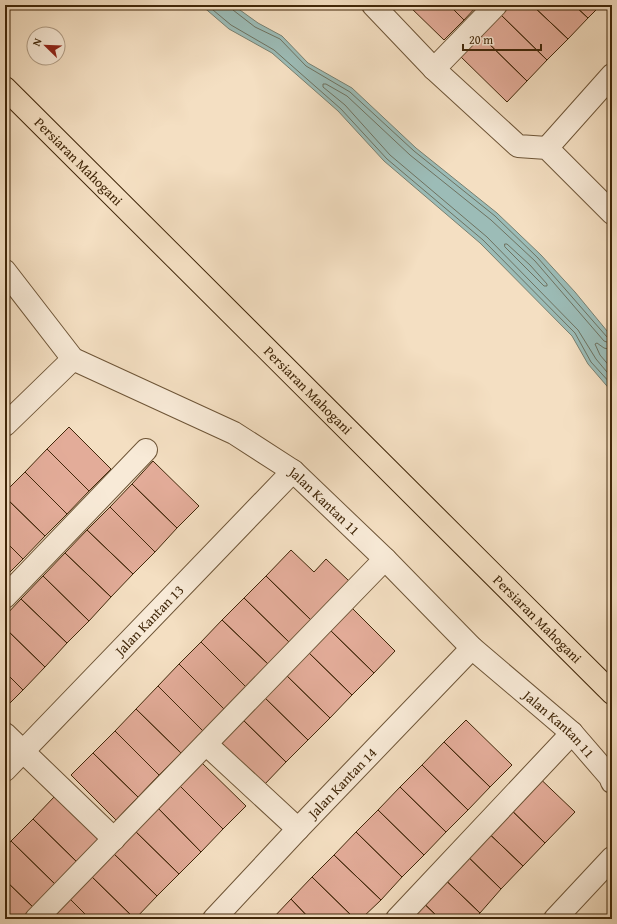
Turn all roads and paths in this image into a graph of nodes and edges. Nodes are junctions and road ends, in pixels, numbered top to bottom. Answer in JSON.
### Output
{"nodes":[{"id":1,"x":373,"y":5,"type":"edge"},
{"id":2,"x":496,"y":5,"type":"edge"},
{"id":3,"x":434,"y":69,"type":"junction"},
{"id":4,"x":612,"y":75,"type":"edge"},
{"id":5,"x":5,"y":88,"type":"edge"},
{"id":6,"x":547,"y":148,"type":"junction"},
{"id":7,"x":612,"y":213,"type":"edge"},
{"id":8,"x":5,"y":271,"type":"edge"},
{"id":9,"x":73,"y":359,"type":"junction"},
{"id":10,"x":5,"y":425,"type":"edge"},
{"id":11,"x":146,"y":450,"type":"dead end"},
{"id":12,"x":294,"y":470,"type":"junction"},
{"id":13,"x":385,"y":559,"type":"junction"},
{"id":14,"x":5,"y":597,"type":"edge"},
{"id":15,"x":472,"y":648,"type":"junction"},
{"id":16,"x":612,"y":693,"type":"edge"},
{"id":17,"x":572,"y":733,"type":"junction"},
{"id":18,"x":5,"y":734,"type":"edge"},
{"id":19,"x":206,"y":744,"type":"junction"},
{"id":20,"x":24,"y":751,"type":"junction"},
{"id":21,"x":5,"y":770,"type":"edge"},
{"id":22,"x":612,"y":782,"type":"edge"},
{"id":23,"x":298,"y":829,"type":"junction"},
{"id":24,"x":114,"y":838,"type":"junction"},
{"id":25,"x":612,"y":858,"type":"edge"},
{"id":26,"x":36,"y":919,"type":"edge"},
{"id":27,"x":214,"y":919,"type":"edge"},
{"id":28,"x":397,"y":919,"type":"edge"},
{"id":29,"x":555,"y":919,"type":"edge"}],
"edges":[{"from":1,"to":3,"type":"street"},
{"from":2,"to":3,"type":"street"},
{"from":3,"to":6,"type":"street"},
{"from":4,"to":6,"type":"street"},
{"from":5,"to":16,"type":"main road","name":"Persiaran Mahogani"},
{"from":6,"to":7,"type":"street"},
{"from":8,"to":9,"type":"street","name":"Jalan Kantan 11"},
{"from":9,"to":10,"type":"street"},
{"from":9,"to":12,"type":"street","name":"Jalan Kantan 11"},
{"from":11,"to":14,"type":"street"},
{"from":12,"to":13,"type":"street","name":"Jalan Kantan 11"},
{"from":12,"to":20,"type":"street","name":"Jalan Kantan 13"},
{"from":13,"to":15,"type":"street","name":"Jalan Kantan 11"},
{"from":13,"to":19,"type":"street"},
{"from":15,"to":17,"type":"street","name":"Jalan Kantan 11"},
{"from":15,"to":23,"type":"street","name":"Jalan Kantan 14"},
{"from":17,"to":22,"type":"street","name":"Jalan Kantan 11"},
{"from":17,"to":28,"type":"street"},
{"from":18,"to":20,"type":"street"},
{"from":19,"to":23,"type":"street"},
{"from":19,"to":24,"type":"street"},
{"from":20,"to":21,"type":"street","name":"Jalan Kantan 13"},
{"from":20,"to":24,"type":"street"},
{"from":23,"to":27,"type":"street","name":"Jalan Kantan 14"},
{"from":24,"to":26,"type":"street"},
{"from":25,"to":29,"type":"street"}]}
